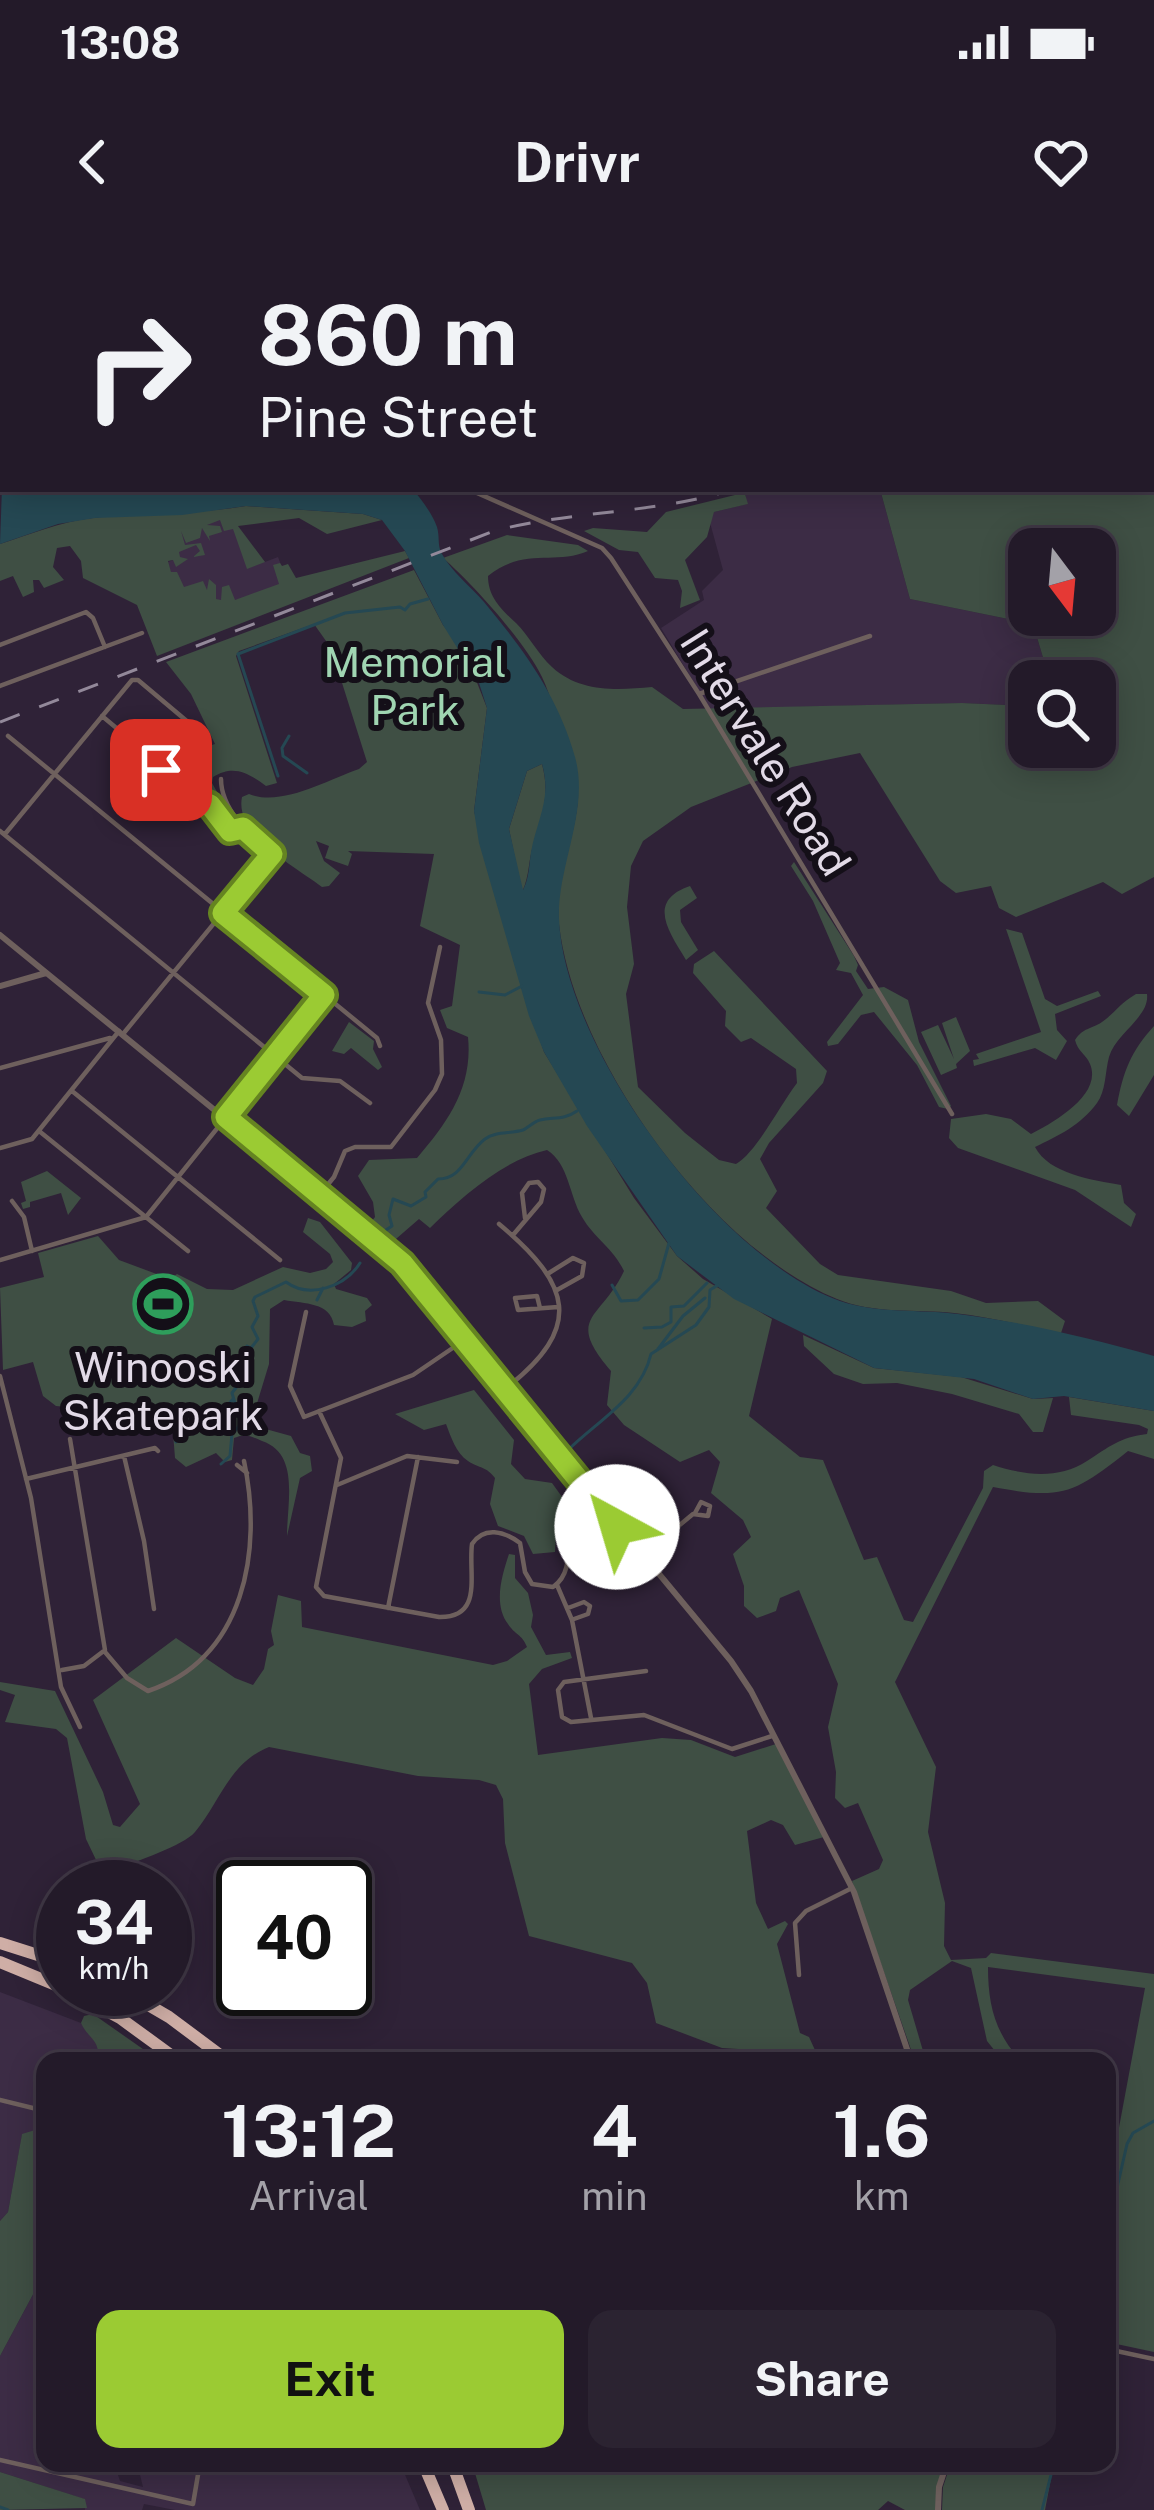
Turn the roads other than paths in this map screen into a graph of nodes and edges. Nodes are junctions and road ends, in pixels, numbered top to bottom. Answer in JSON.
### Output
{"nodes":[{"id":1,"x":475,"y":492,"type":"edge"},
{"id":2,"x":142,"y":633,"type":"dead end"},
{"id":3,"x":870,"y":636,"type":"dead end"},
{"id":4,"x":0,"y":645,"type":"edge"},
{"id":5,"x":105,"y":647,"type":"junction"},
{"id":6,"x":0,"y":686,"type":"edge"},
{"id":7,"x":699,"y":694,"type":"junction"},
{"id":8,"x":102,"y":716,"type":"junction"},
{"id":9,"x":201,"y":733,"type":"dead end"},
{"id":10,"x":8,"y":736,"type":"dead end"},
{"id":11,"x":53,"y":776,"type":"junction"},
{"id":12,"x":221,"y":779,"type":"dead end"},
{"id":13,"x":243,"y":828,"type":"junction"},
{"id":14,"x":2,"y":833,"type":"edge"},
{"id":15,"x":223,"y":913,"type":"junction"},
{"id":16,"x":0,"y":935,"type":"edge"},
{"id":17,"x":440,"y":947,"type":"dead end"},
{"id":18,"x":46,"y":973,"type":"junction"},
{"id":19,"x":174,"y":973,"type":"junction"},
{"id":20,"x":0,"y":986,"type":"edge"},
{"id":21,"x":324,"y":995,"type":"junction"},
{"id":22,"x":119,"y":1034,"type":"junction"},
{"id":23,"x":380,"y":1046,"type":"dead end"},
{"id":24,"x":275,"y":1056,"type":"junction"},
{"id":25,"x":0,"y":1068,"type":"edge"},
{"id":26,"x":72,"y":1091,"type":"junction"},
{"id":27,"x":370,"y":1103,"type":"dead end"},
{"id":28,"x":952,"y":1114,"type":"dead end"},
{"id":29,"x":226,"y":1117,"type":"junction"},
{"id":30,"x":39,"y":1131,"type":"junction"},
{"id":31,"x":0,"y":1148,"type":"edge"},
{"id":32,"x":178,"y":1177,"type":"junction"},
{"id":33,"x":320,"y":1194,"type":"junction"},
{"id":34,"x":12,"y":1201,"type":"dead end"},
{"id":35,"x":146,"y":1217,"type":"junction"},
{"id":36,"x":525,"y":1218,"type":"junction"},
{"id":37,"x":500,"y":1224,"type":"dead end"},
{"id":38,"x":513,"y":1235,"type":"junction"},
{"id":39,"x":32,"y":1251,"type":"junction"},
{"id":40,"x":188,"y":1251,"type":"dead end"},
{"id":41,"x":0,"y":1260,"type":"edge"},
{"id":42,"x":280,"y":1260,"type":"dead end"},
{"id":43,"x":549,"y":1273,"type":"junction"},
{"id":44,"x":556,"y":1290,"type":"junction"},
{"id":45,"x":558,"y":1306,"type":"junction"},
{"id":46,"x":540,"y":1308,"type":"dead end"},
{"id":47,"x":306,"y":1312,"type":"dead end"},
{"id":48,"x":465,"y":1340,"type":"junction"},
{"id":49,"x":0,"y":1376,"type":"edge"},
{"id":50,"x":505,"y":1389,"type":"junction"},
{"id":51,"x":319,"y":1411,"type":"junction"},
{"id":52,"x":70,"y":1439,"type":"dead end"},
{"id":53,"x":158,"y":1451,"type":"dead end"},
{"id":54,"x":124,"y":1456,"type":"junction"},
{"id":55,"x":418,"y":1457,"type":"junction"},
{"id":56,"x":457,"y":1462,"type":"dead end"},
{"id":57,"x":241,"y":1463,"type":"dead end"},
{"id":58,"x":76,"y":1467,"type":"junction"},
{"id":59,"x":26,"y":1479,"type":"junction"},
{"id":60,"x":336,"y":1485,"type":"junction"},
{"id":61,"x":585,"y":1489,"type":"junction"},
{"id":62,"x":695,"y":1513,"type":"dead end"},
{"id":63,"x":641,"y":1557,"type":"junction"},
{"id":64,"x":557,"y":1585,"type":"junction"},
{"id":65,"x":388,"y":1608,"type":"junction"},
{"id":66,"x":568,"y":1608,"type":"junction"},
{"id":67,"x":154,"y":1609,"type":"dead end"},
{"id":68,"x":572,"y":1620,"type":"junction"},
{"id":69,"x":105,"y":1652,"type":"junction"},
{"id":70,"x":59,"y":1671,"type":"junction"},
{"id":71,"x":646,"y":1671,"type":"dead end"},
{"id":72,"x":585,"y":1680,"type":"junction"},
{"id":73,"x":591,"y":1720,"type":"junction"},
{"id":74,"x":80,"y":1727,"type":"dead end"},
{"id":75,"x":774,"y":1735,"type":"junction"},
{"id":76,"x":852,"y":1888,"type":"junction"},
{"id":77,"x":0,"y":1943,"type":"edge"},
{"id":78,"x":36,"y":1954,"type":"edge"},
{"id":79,"x":0,"y":1962,"type":"edge"},
{"id":80,"x":799,"y":1975,"type":"dead end"},
{"id":81,"x":36,"y":1977,"type":"edge"},
{"id":82,"x":114,"y":2016,"type":"edge"},
{"id":83,"x":167,"y":2016,"type":"edge"},
{"id":84,"x":167,"y":2052,"type":"edge"},
{"id":85,"x":216,"y":2052,"type":"edge"},
{"id":86,"x":908,"y":2052,"type":"edge"},
{"id":87,"x":0,"y":2100,"type":"edge"},
{"id":88,"x":36,"y":2109,"type":"edge"},
{"id":89,"x":1116,"y":2351,"type":"edge"},
{"id":90,"x":1154,"y":2359,"type":"edge"},
{"id":91,"x":0,"y":2460,"type":"edge"},
{"id":92,"x":36,"y":2468,"type":"edge"},
{"id":93,"x":53,"y":2472,"type":"edge"},
{"id":94,"x":198,"y":2472,"type":"edge"},
{"id":95,"x":427,"y":2472,"type":"edge"},
{"id":96,"x":455,"y":2472,"type":"edge"},
{"id":97,"x":944,"y":2472,"type":"edge"},
{"id":98,"x":443,"y":2510,"type":"edge"},
{"id":99,"x":469,"y":2510,"type":"edge"},
{"id":100,"x":938,"y":2510,"type":"edge"}],
"edges":[{"from":1,"to":7,"type":"street","name":"Intervale Road"},
{"from":2,"to":5,"type":"street"},
{"from":3,"to":7,"type":"street"},
{"from":4,"to":5,"type":"street"},
{"from":5,"to":6,"type":"street"},
{"from":7,"to":28,"type":"street","name":"Intervale Road"},
{"from":8,"to":9,"type":"street"},
{"from":8,"to":11,"type":"street"},
{"from":8,"to":13,"type":"street"},
{"from":10,"to":11,"type":"street"},
{"from":11,"to":14,"type":"street"},
{"from":11,"to":15,"type":"street"},
{"from":12,"to":13,"type":"street"},
{"from":13,"to":15,"type":"street"},
{"from":14,"to":19,"type":"street"},
{"from":15,"to":19,"type":"street"},
{"from":15,"to":21,"type":"street"},
{"from":16,"to":18,"type":"street"},
{"from":17,"to":33,"type":"street"},
{"from":18,"to":20,"type":"street"},
{"from":18,"to":22,"type":"street"},
{"from":19,"to":22,"type":"street"},
{"from":19,"to":24,"type":"street"},
{"from":21,"to":23,"type":"street"},
{"from":21,"to":24,"type":"street"},
{"from":22,"to":25,"type":"street"},
{"from":22,"to":26,"type":"street"},
{"from":22,"to":29,"type":"street"},
{"from":24,"to":27,"type":"street"},
{"from":24,"to":29,"type":"street"},
{"from":26,"to":30,"type":"street"},
{"from":26,"to":32,"type":"street"},
{"from":29,"to":32,"type":"street"},
{"from":29,"to":33,"type":"street"},
{"from":30,"to":31,"type":"street"},
{"from":30,"to":35,"type":"street"},
{"from":32,"to":35,"type":"street"},
{"from":32,"to":42,"type":"street"},
{"from":33,"to":48,"type":"street"},
{"from":34,"to":39,"type":"street"},
{"from":35,"to":39,"type":"street"},
{"from":35,"to":40,"type":"street"},
{"from":36,"to":36,"type":"street"},
{"from":36,"to":38,"type":"street"},
{"from":37,"to":38,"type":"street"},
{"from":38,"to":43,"type":"street"},
{"from":39,"to":41,"type":"street"},
{"from":43,"to":44,"type":"street"},
{"from":43,"to":44,"type":"street"},
{"from":44,"to":45,"type":"street"},
{"from":45,"to":46,"type":"street"},
{"from":45,"to":50,"type":"street"},
{"from":47,"to":51,"type":"street"},
{"from":48,"to":50,"type":"street"},
{"from":48,"to":51,"type":"street"},
{"from":49,"to":59,"type":"street"},
{"from":50,"to":61,"type":"street"},
{"from":51,"to":60,"type":"street"},
{"from":52,"to":58,"type":"street"},
{"from":53,"to":54,"type":"street"},
{"from":54,"to":58,"type":"street"},
{"from":54,"to":67,"type":"street"},
{"from":55,"to":56,"type":"street"},
{"from":55,"to":60,"type":"street"},
{"from":55,"to":65,"type":"street"},
{"from":57,"to":69,"type":"street"},
{"from":58,"to":59,"type":"street"},
{"from":58,"to":69,"type":"street"},
{"from":59,"to":70,"type":"street"},
{"from":60,"to":65,"type":"street"},
{"from":61,"to":63,"type":"street"},
{"from":61,"to":64,"type":"street"},
{"from":62,"to":63,"type":"street"},
{"from":63,"to":75,"type":"street"},
{"from":64,"to":65,"type":"street"},
{"from":64,"to":66,"type":"street"},
{"from":66,"to":68,"type":"street"},
{"from":66,"to":68,"type":"street"},
{"from":68,"to":72,"type":"street"},
{"from":69,"to":70,"type":"street"},
{"from":70,"to":74,"type":"street"},
{"from":71,"to":72,"type":"street"},
{"from":72,"to":73,"type":"street"},
{"from":72,"to":73,"type":"street"},
{"from":73,"to":75,"type":"street"},
{"from":75,"to":76,"type":"street"},
{"from":76,"to":80,"type":"street"},
{"from":76,"to":86,"type":"street"},
{"from":77,"to":78,"type":"highway"},
{"from":79,"to":81,"type":"highway"},
{"from":82,"to":84,"type":"highway"},
{"from":83,"to":85,"type":"highway"},
{"from":87,"to":88,"type":"street"},
{"from":89,"to":90,"type":"street"},
{"from":91,"to":92,"type":"street"},
{"from":93,"to":94,"type":"street"},
{"from":95,"to":98,"type":"highway"},
{"from":96,"to":99,"type":"highway"},
{"from":97,"to":100,"type":"street"}]}
